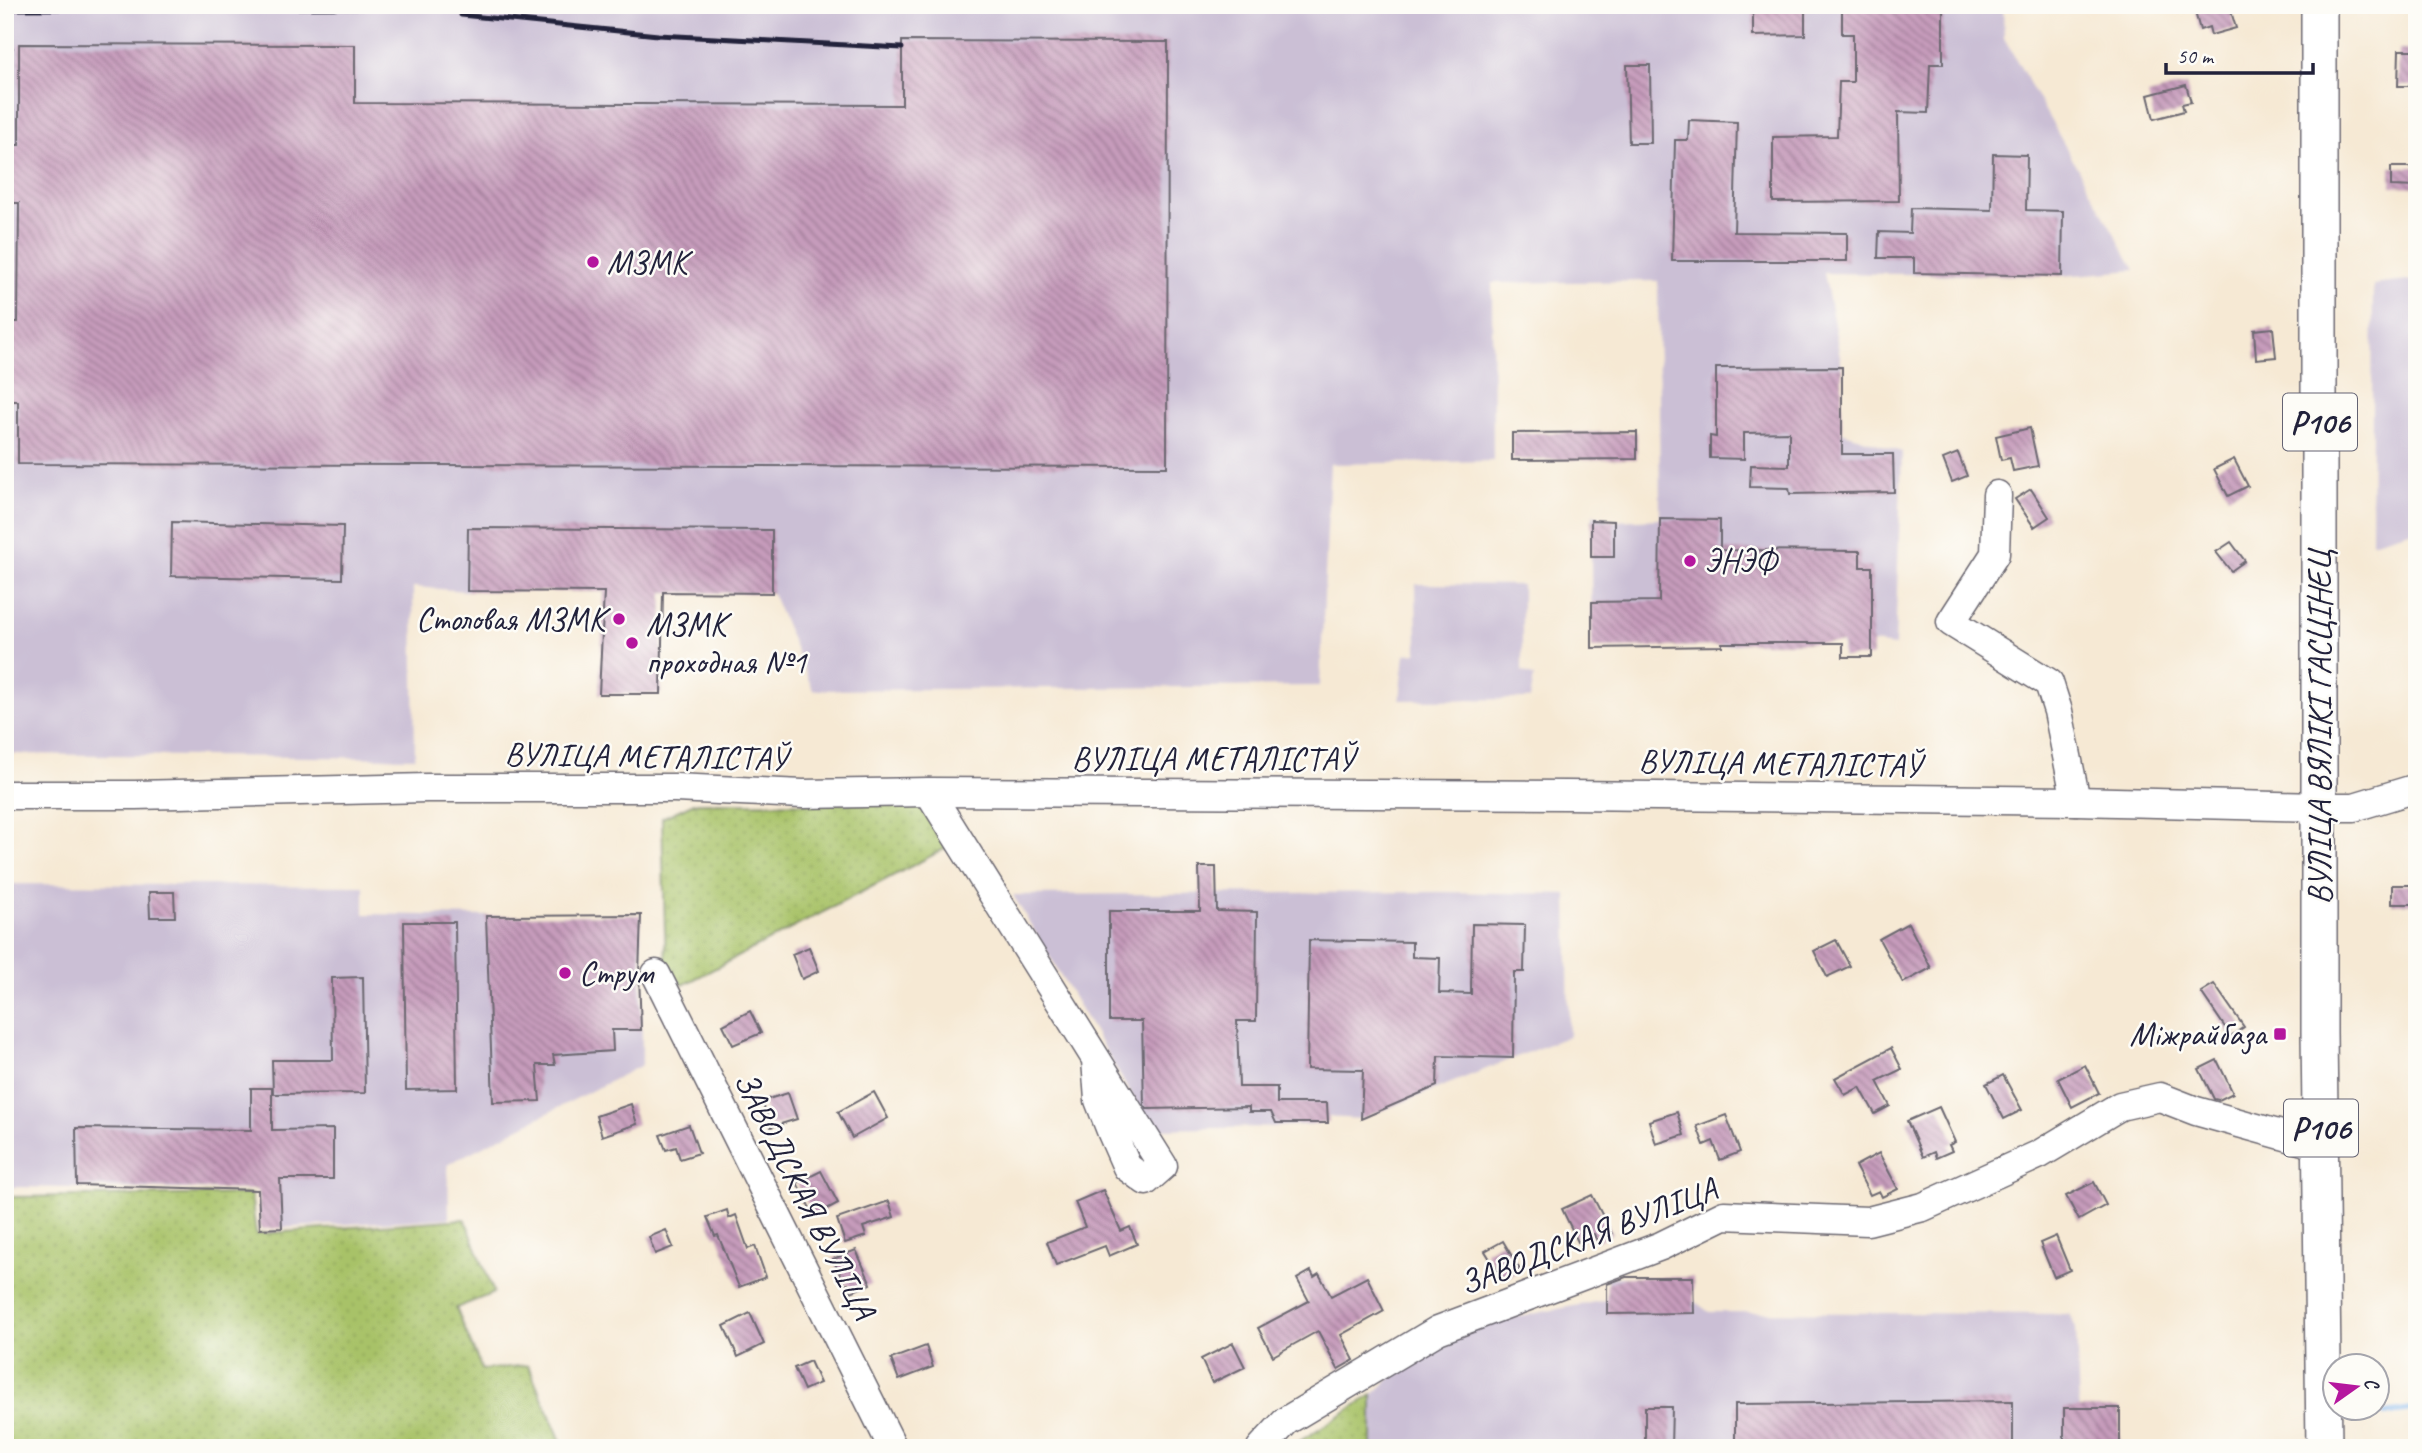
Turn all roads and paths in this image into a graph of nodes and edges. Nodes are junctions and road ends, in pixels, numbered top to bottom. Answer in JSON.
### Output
{"nodes":[{"id":1,"x":2319,"y":5,"type":"edge"},
{"id":2,"x":1997,"y":495,"type":"dead end"},
{"id":3,"x":2417,"y":788,"type":"edge"},
{"id":4,"x":929,"y":792,"type":"junction"},
{"id":5,"x":5,"y":795,"type":"edge"},
{"id":6,"x":2077,"y":801,"type":"junction"},
{"id":7,"x":2320,"y":807,"type":"junction"},
{"id":8,"x":656,"y":974,"type":"dead end"},
{"id":9,"x":1097,"y":1060,"type":"dead end"},
{"id":10,"x":2321,"y":1146,"type":"junction"},
{"id":11,"x":893,"y":1448,"type":"edge"},
{"id":12,"x":1261,"y":1448,"type":"edge"},
{"id":13,"x":2324,"y":1448,"type":"edge"}],
"edges":[{"from":1,"to":7,"type":"main road","name":"ВУЛІЦА ВЯЛІКІ ГАСЦІНЕЦ","number":"Р106"},
{"from":2,"to":6,"type":"street"},
{"from":3,"to":7,"type":"street","name":"ВУЛІЦА МЕТАЛІСТАЎ"},
{"from":4,"to":5,"type":"street","name":"ВУЛІЦА МЕТАЛІСТАЎ"},
{"from":4,"to":6,"type":"street","name":"ВУЛІЦА МЕТАЛІСТАЎ"},
{"from":4,"to":9,"type":"street"},
{"from":6,"to":7,"type":"street","name":"ВУЛІЦА МЕТАЛІСТАЎ"},
{"from":7,"to":10,"type":"main road","name":"ВУЛІЦА ВЯЛІКІ ГАСЦІНЕЦ","number":"Р106"},
{"from":8,"to":11,"type":"street","name":"ЗАВОДСКАЯ ВУЛІЦА"},
{"from":10,"to":12,"type":"street","name":"ЗАВОДСКАЯ ВУЛІЦА"},
{"from":10,"to":13,"type":"main road","name":"ВУЛІЦА ВЯЛІКІ ГАСЦІНЕЦ","number":"Р106"}]}
